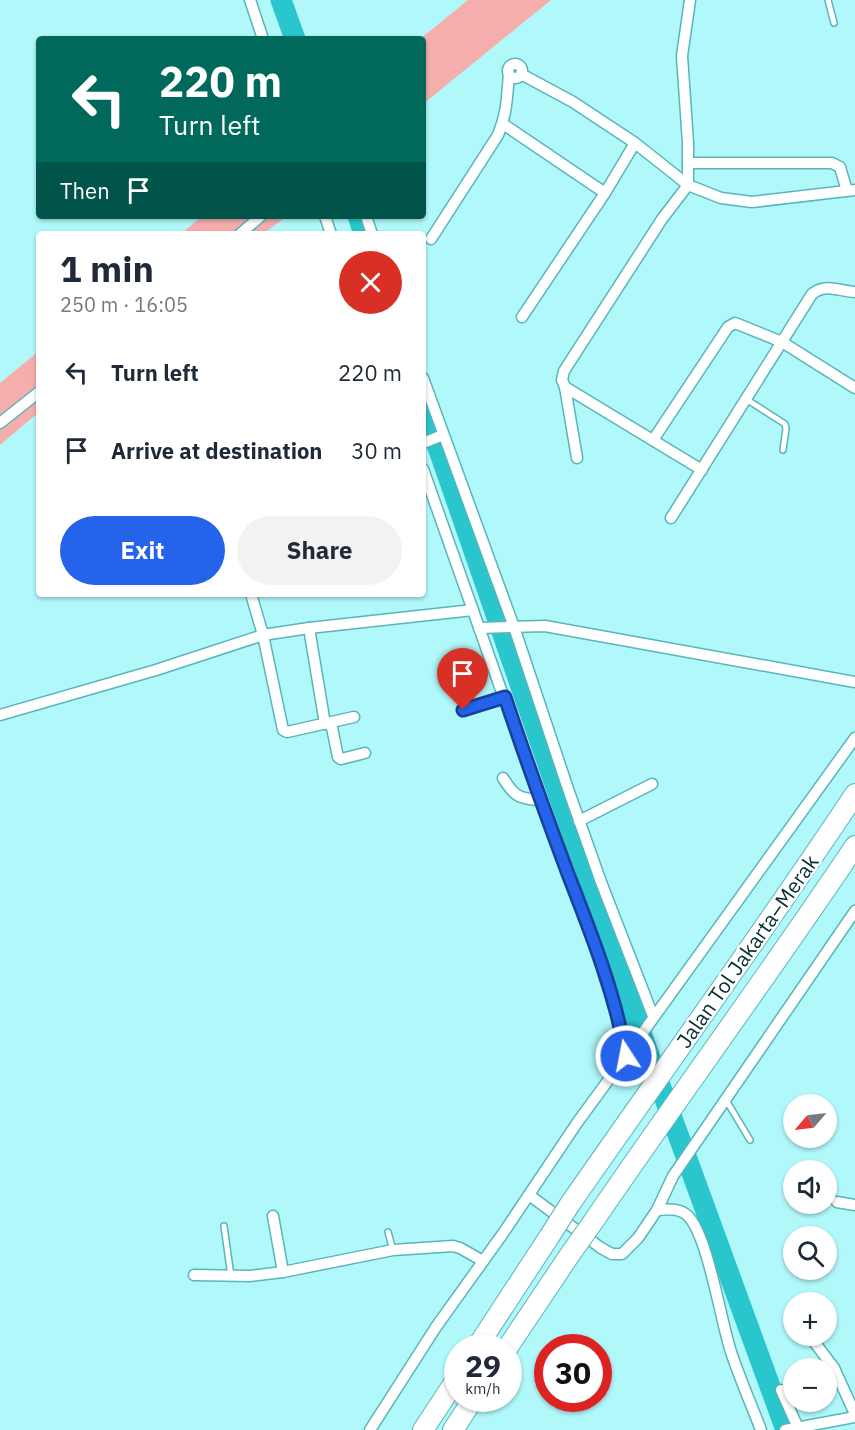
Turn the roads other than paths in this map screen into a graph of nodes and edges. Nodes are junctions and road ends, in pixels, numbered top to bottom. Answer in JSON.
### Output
{"nodes":[{"id":1,"x":250,"y":0,"type":"edge"},
{"id":2,"x":690,"y":0,"type":"edge"},
{"id":3,"x":828,"y":0,"type":"edge"},
{"id":4,"x":834,"y":23,"type":"dead end"},
{"id":5,"x":262,"y":36,"type":"edge"},
{"id":6,"x":503,"y":124,"type":"junction"},
{"id":7,"x":635,"y":143,"type":"junction"},
{"id":8,"x":688,"y":163,"type":"junction"},
{"id":9,"x":688,"y":185,"type":"junction"},
{"id":10,"x":851,"y":190,"type":"edge"},
{"id":11,"x":605,"y":193,"type":"junction"},
{"id":12,"x":258,"y":219,"type":"edge"},
{"id":13,"x":244,"y":231,"type":"edge"},
{"id":14,"x":431,"y":239,"type":"dead end"},
{"id":15,"x":855,"y":292,"type":"edge"},
{"id":16,"x":522,"y":316,"type":"dead end"},
{"id":17,"x":782,"y":342,"type":"junction"},
{"id":18,"x":565,"y":387,"type":"junction"},
{"id":19,"x":426,"y":388,"type":"edge"},
{"id":20,"x":855,"y":388,"type":"edge"},
{"id":21,"x":36,"y":394,"type":"edge"},
{"id":22,"x":746,"y":399,"type":"junction"},
{"id":23,"x":0,"y":423,"type":"edge"},
{"id":24,"x":440,"y":436,"type":"junction"},
{"id":25,"x":653,"y":440,"type":"junction"},
{"id":26,"x":426,"y":442,"type":"edge"},
{"id":27,"x":783,"y":450,"type":"dead end"},
{"id":28,"x":577,"y":458,"type":"dead end"},
{"id":29,"x":702,"y":470,"type":"junction"},
{"id":30,"x":426,"y":477,"type":"edge"},
{"id":31,"x":671,"y":518,"type":"dead end"},
{"id":32,"x":252,"y":597,"type":"edge"},
{"id":33,"x":473,"y":610,"type":"junction"},
{"id":34,"x":514,"y":627,"type":"junction"},
{"id":35,"x":309,"y":628,"type":"junction"},
{"id":36,"x":482,"y":628,"type":"junction"},
{"id":37,"x":263,"y":635,"type":"junction"},
{"id":38,"x":855,"y":682,"type":"edge"},
{"id":39,"x":505,"y":697,"type":"junction"},
{"id":40,"x":463,"y":710,"type":"dead end"},
{"id":41,"x":0,"y":715,"type":"edge"},
{"id":42,"x":354,"y":717,"type":"dead end"},
{"id":43,"x":328,"y":724,"type":"junction"},
{"id":44,"x":855,"y":738,"type":"edge"},
{"id":45,"x":364,"y":753,"type":"dead end"},
{"id":46,"x":503,"y":777,"type":"dead end"},
{"id":47,"x":652,"y":784,"type":"dead end"},
{"id":48,"x":855,"y":794,"type":"edge"},
{"id":49,"x":540,"y":801,"type":"junction"},
{"id":50,"x":579,"y":821,"type":"junction"},
{"id":51,"x":855,"y":846,"type":"edge"},
{"id":52,"x":855,"y":911,"type":"edge"},
{"id":53,"x":650,"y":1021,"type":"junction"},
{"id":54,"x":629,"y":1052,"type":"junction"},
{"id":55,"x":726,"y":1100,"type":"junction"},
{"id":56,"x":750,"y":1140,"type":"dead end"},
{"id":57,"x":529,"y":1195,"type":"junction"},
{"id":58,"x":837,"y":1202,"type":"dead end"},
{"id":59,"x":855,"y":1205,"type":"edge"},
{"id":60,"x":657,"y":1210,"type":"junction"},
{"id":61,"x":273,"y":1216,"type":"dead end"},
{"id":62,"x":225,"y":1226,"type":"dead end"},
{"id":63,"x":388,"y":1232,"type":"dead end"},
{"id":64,"x":393,"y":1250,"type":"junction"},
{"id":65,"x":483,"y":1261,"type":"junction"},
{"id":66,"x":282,"y":1272,"type":"junction"},
{"id":67,"x":194,"y":1275,"type":"dead end"},
{"id":68,"x":231,"y":1276,"type":"junction"},
{"id":69,"x":486,"y":1334,"type":"edge"},
{"id":70,"x":517,"y":1334,"type":"edge"},
{"id":71,"x":817,"y":1346,"type":"edge"},
{"id":72,"x":781,"y":1390,"type":"dead end"},
{"id":73,"x":444,"y":1398,"type":"edge"},
{"id":74,"x":465,"y":1412,"type":"edge"},
{"id":75,"x":855,"y":1416,"type":"edge"},
{"id":76,"x":792,"y":1429,"type":"edge"},
{"id":77,"x":370,"y":1430,"type":"edge"},
{"id":78,"x":423,"y":1430,"type":"edge"},
{"id":79,"x":453,"y":1430,"type":"edge"},
{"id":80,"x":761,"y":1430,"type":"edge"}],
"edges":[{"from":1,"to":5,"type":"street"},
{"from":2,"to":8,"type":"street"},
{"from":3,"to":4,"type":"lane"},
{"from":6,"to":7,"type":"street"},
{"from":6,"to":11,"type":"street"},
{"from":6,"to":14,"type":"street"},
{"from":7,"to":9,"type":"street"},
{"from":7,"to":11,"type":"street"},
{"from":8,"to":9,"type":"street"},
{"from":8,"to":10,"type":"street"},
{"from":9,"to":10,"type":"street"},
{"from":9,"to":18,"type":"street"},
{"from":11,"to":16,"type":"street"},
{"from":12,"to":13,"type":"street"},
{"from":15,"to":17,"type":"street"},
{"from":17,"to":20,"type":"street"},
{"from":17,"to":22,"type":"street"},
{"from":17,"to":25,"type":"street"},
{"from":18,"to":25,"type":"street"},
{"from":18,"to":28,"type":"street"},
{"from":19,"to":24,"type":"street"},
{"from":21,"to":23,"type":"street"},
{"from":22,"to":27,"type":"lane"},
{"from":22,"to":29,"type":"street"},
{"from":24,"to":26,"type":"street"},
{"from":24,"to":34,"type":"street"},
{"from":25,"to":29,"type":"street"},
{"from":29,"to":31,"type":"street"},
{"from":30,"to":33,"type":"street"},
{"from":32,"to":37,"type":"street"},
{"from":33,"to":35,"type":"street"},
{"from":33,"to":36,"type":"street"},
{"from":34,"to":36,"type":"street"},
{"from":34,"to":38,"type":"street"},
{"from":34,"to":50,"type":"street"},
{"from":35,"to":37,"type":"street"},
{"from":35,"to":43,"type":"street"},
{"from":36,"to":39,"type":"street"},
{"from":37,"to":41,"type":"street"},
{"from":37,"to":43,"type":"street"},
{"from":39,"to":40,"type":"street"},
{"from":39,"to":49,"type":"street"},
{"from":42,"to":43,"type":"street"},
{"from":43,"to":45,"type":"street"},
{"from":44,"to":53,"type":"street"},
{"from":46,"to":49,"type":"street"},
{"from":47,"to":50,"type":"street"},
{"from":48,"to":69,"type":"highway","name":"Jalan Tol Jakarta–Merak","bridge":true},
{"from":49,"to":54,"type":"street"},
{"from":50,"to":53,"type":"street"},
{"from":51,"to":70,"type":"highway","name":"Jalan Tol Jakarta–Merak","bridge":true},
{"from":52,"to":55,"type":"street"},
{"from":53,"to":54,"type":"street"},
{"from":54,"to":57,"type":"street"},
{"from":55,"to":56,"type":"lane"},
{"from":55,"to":60,"type":"street"},
{"from":57,"to":60,"type":"street"},
{"from":57,"to":65,"type":"street"},
{"from":58,"to":59,"type":"street"},
{"from":60,"to":80,"type":"street"},
{"from":61,"to":66,"type":"street"},
{"from":62,"to":68,"type":"lane"},
{"from":63,"to":64,"type":"lane"},
{"from":64,"to":65,"type":"street"},
{"from":64,"to":66,"type":"street"},
{"from":65,"to":77,"type":"street"},
{"from":66,"to":68,"type":"street"},
{"from":67,"to":68,"type":"street"},
{"from":71,"to":75,"type":"street"},
{"from":72,"to":76,"type":"street"},
{"from":73,"to":78,"type":"highway"},
{"from":74,"to":79,"type":"highway"},
{"from":75,"to":76,"type":"street"}]}
